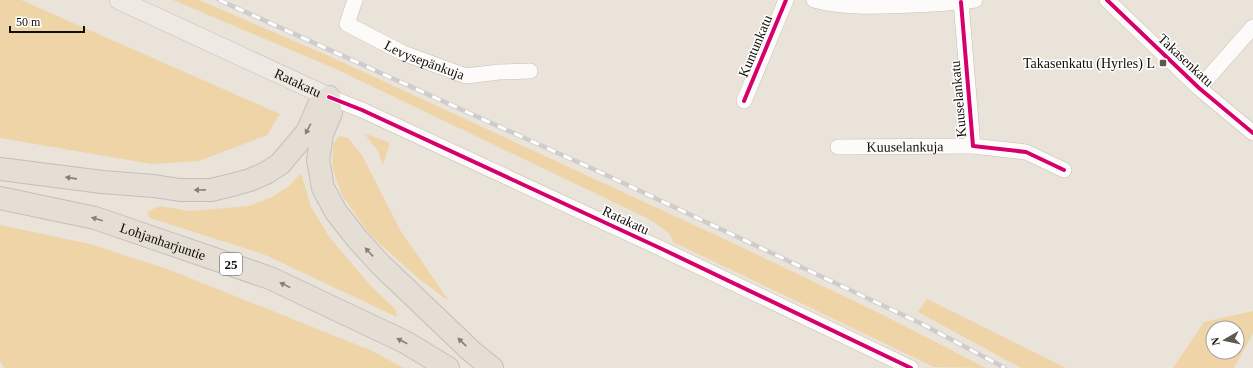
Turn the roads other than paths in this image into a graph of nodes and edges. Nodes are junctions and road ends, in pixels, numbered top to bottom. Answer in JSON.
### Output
{"nodes":[{"id":1,"x":119,"y":0,"type":"edge"},
{"id":2,"x":355,"y":0,"type":"edge"},
{"id":3,"x":786,"y":0,"type":"edge"},
{"id":4,"x":814,"y":0,"type":"edge"},
{"id":5,"x":1107,"y":0,"type":"edge"},
{"id":6,"x":968,"y":1,"type":"edge"},
{"id":7,"x":1253,"y":27,"type":"edge"},
{"id":8,"x":530,"y":70,"type":"dead end"},
{"id":9,"x":1199,"y":88,"type":"junction"},
{"id":10,"x":329,"y":97,"type":"junction"},
{"id":11,"x":744,"y":101,"type":"dead end"},
{"id":12,"x":1253,"y":132,"type":"edge"},
{"id":13,"x":973,"y":146,"type":"junction"},
{"id":14,"x":838,"y":147,"type":"dead end"},
{"id":15,"x":0,"y":169,"type":"edge"},
{"id":16,"x":1064,"y":170,"type":"dead end"},
{"id":17,"x":0,"y":198,"type":"edge"},
{"id":18,"x":0,"y":212,"type":"edge"},
{"id":19,"x":422,"y":368,"type":"edge"},
{"id":20,"x":448,"y":368,"type":"edge"},
{"id":21,"x":492,"y":368,"type":"edge"},
{"id":22,"x":911,"y":368,"type":"edge"}],
"edges":[{"from":1,"to":10,"type":"main road","name":"Ratakatu"},
{"from":2,"to":8,"type":"street","name":"Levysepänkuja"},
{"from":3,"to":11,"type":"street","name":"Kuntunkatu"},
{"from":4,"to":6,"type":"street"},
{"from":5,"to":9,"type":"street","name":"Takasenkatu"},
{"from":6,"to":13,"type":"street","name":"Kuuselankatu"},
{"from":7,"to":9,"type":"street"},
{"from":9,"to":12,"type":"street","name":"Takasenkatu"},
{"from":10,"to":15,"type":"highway","one_way":true},
{"from":21,"to":10,"type":"highway","one_way":true},
{"from":10,"to":22,"type":"street","name":"Ratakatu"},
{"from":13,"to":14,"type":"street","name":"Kuuselankuja"},
{"from":13,"to":16,"type":"street","name":"Kuuselankatu"},
{"from":20,"to":17,"type":"highway","name":"Lohjanharjuntie","number":"25","one_way":true},
{"from":18,"to":19,"type":"highway","name":"Lohjanharjuntie","number":"25"}]}
